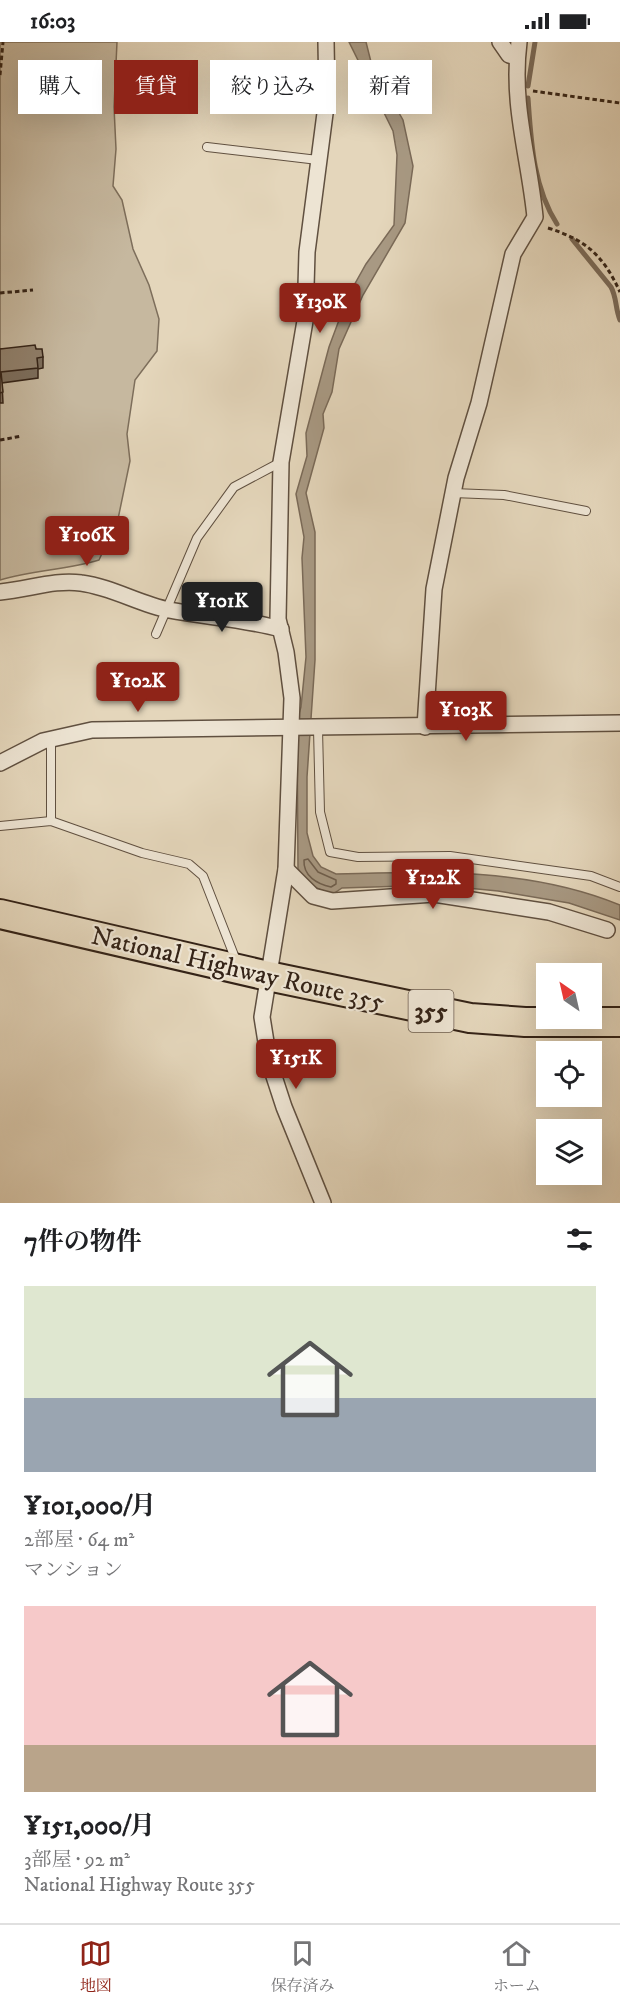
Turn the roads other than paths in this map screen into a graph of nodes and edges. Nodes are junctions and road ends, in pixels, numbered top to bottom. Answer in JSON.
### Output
{"nodes":[{"id":1,"x":326,"y":42,"type":"edge"},
{"id":2,"x":500,"y":42,"type":"edge"},
{"id":3,"x":518,"y":50,"type":"edge"},
{"id":4,"x":207,"y":147,"type":"dead end"},
{"id":5,"x":318,"y":160,"type":"junction"},
{"id":6,"x":281,"y":462,"type":"junction"},
{"id":7,"x":453,"y":493,"type":"junction"},
{"id":8,"x":586,"y":511,"type":"dead end"},
{"id":9,"x":0,"y":592,"type":"edge"},
{"id":10,"x":168,"y":609,"type":"junction"},
{"id":11,"x":281,"y":629,"type":"junction"},
{"id":12,"x":156,"y":634,"type":"dead end"},
{"id":13,"x":620,"y":723,"type":"edge"},
{"id":14,"x":425,"y":727,"type":"junction"},
{"id":15,"x":292,"y":729,"type":"junction"},
{"id":16,"x":314,"y":729,"type":"junction"},
{"id":17,"x":51,"y":739,"type":"junction"},
{"id":18,"x":0,"y":763,"type":"edge"},
{"id":19,"x":51,"y":821,"type":"junction"},
{"id":20,"x":0,"y":826,"type":"edge"},
{"id":21,"x":286,"y":869,"type":"junction"},
{"id":22,"x":620,"y":887,"type":"edge"},
{"id":23,"x":0,"y":914,"type":"edge"},
{"id":24,"x":607,"y":930,"type":"dead end"},
{"id":25,"x":239,"y":969,"type":"junction"},
{"id":26,"x":268,"y":976,"type":"junction"},
{"id":27,"x":620,"y":1022,"type":"edge"},
{"id":28,"x":323,"y":1203,"type":"edge"}],
"edges":[{"from":1,"to":5,"type":"street"},
{"from":2,"to":3,"type":"street"},
{"from":3,"to":7,"type":"street"},
{"from":4,"to":5,"type":"lane"},
{"from":5,"to":6,"type":"street"},
{"from":6,"to":10,"type":"lane"},
{"from":6,"to":11,"type":"street"},
{"from":7,"to":8,"type":"lane"},
{"from":7,"to":14,"type":"street"},
{"from":9,"to":10,"type":"street"},
{"from":10,"to":11,"type":"street"},
{"from":10,"to":12,"type":"lane"},
{"from":11,"to":15,"type":"street"},
{"from":13,"to":14,"type":"street"},
{"from":14,"to":16,"type":"street"},
{"from":15,"to":16,"type":"street"},
{"from":15,"to":17,"type":"street"},
{"from":15,"to":21,"type":"street"},
{"from":16,"to":22,"type":"lane"},
{"from":17,"to":18,"type":"street"},
{"from":17,"to":19,"type":"lane"},
{"from":19,"to":20,"type":"lane"},
{"from":19,"to":25,"type":"lane"},
{"from":21,"to":24,"type":"street"},
{"from":21,"to":26,"type":"street"},
{"from":23,"to":25,"type":"highway","name":"National Highway Route 355","number":"355"},
{"from":25,"to":26,"type":"highway","name":"National Highway Route 355","number":"355"},
{"from":26,"to":27,"type":"highway","name":"National Highway Route 355","number":"355"},
{"from":26,"to":28,"type":"street"}]}
